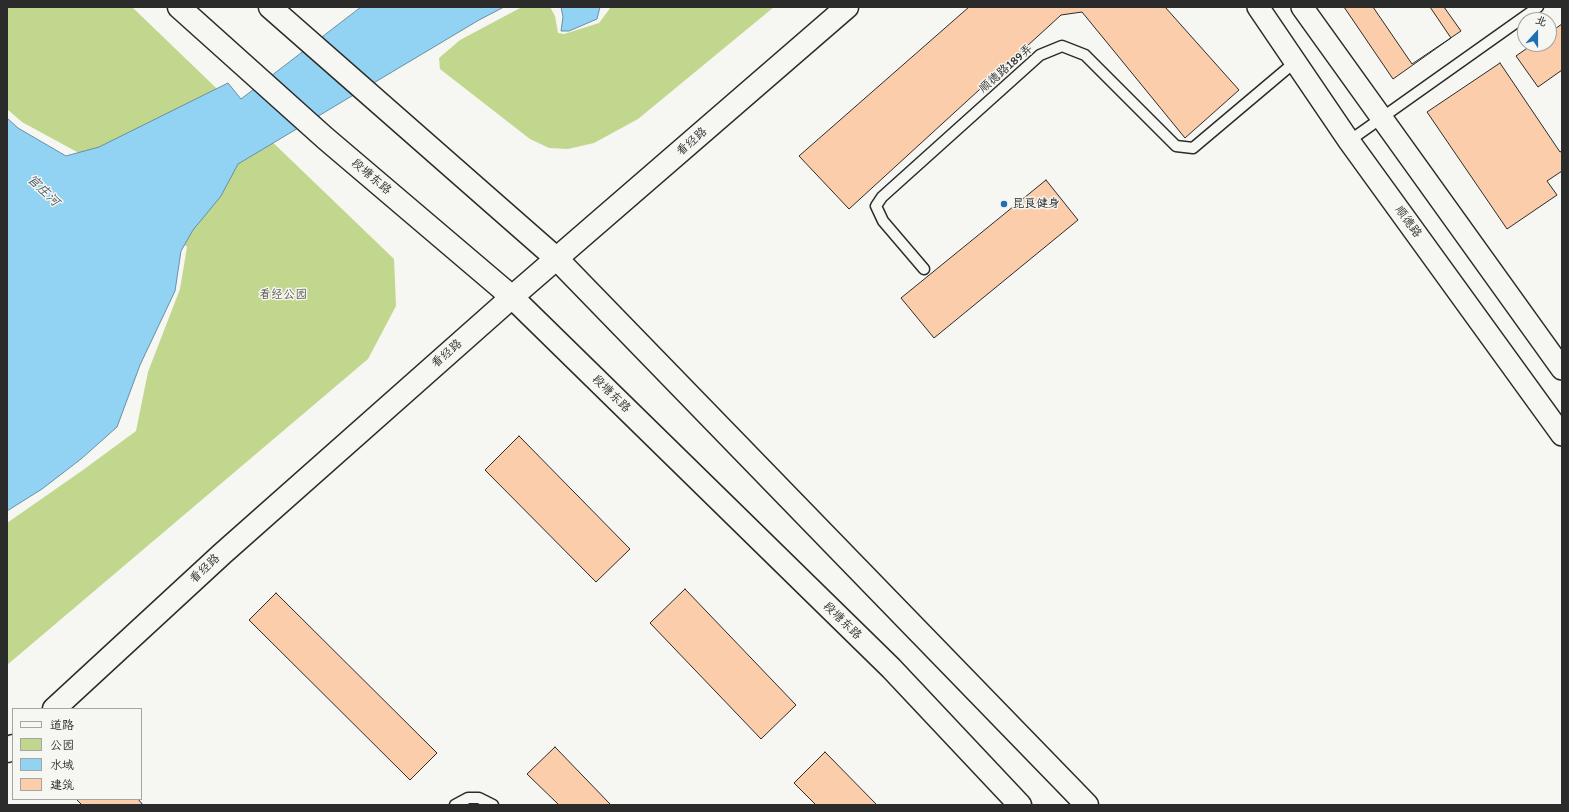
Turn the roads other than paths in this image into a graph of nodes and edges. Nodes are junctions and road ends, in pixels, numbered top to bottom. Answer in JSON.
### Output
{"nodes":[{"id":1,"x":179,"y":7,"type":"edge"},
{"id":2,"x":270,"y":7,"type":"edge"},
{"id":3,"x":847,"y":7,"type":"edge"},
{"id":4,"x":1258,"y":7,"type":"edge"},
{"id":5,"x":1302,"y":7,"type":"edge"},
{"id":6,"x":1538,"y":7,"type":"edge"},
{"id":7,"x":1295,"y":62,"type":"junction"},
{"id":8,"x":1381,"y":118,"type":"junction"},
{"id":9,"x":1349,"y":140,"type":"junction"},
{"id":10,"x":557,"y":259,"type":"junction"},
{"id":11,"x":924,"y":268,"type":"dead end"},
{"id":12,"x":512,"y":297,"type":"junction"},
{"id":13,"x":1562,"y":369,"type":"edge"},
{"id":14,"x":1562,"y":435,"type":"edge"},
{"id":15,"x":55,"y":708,"type":"edge"},
{"id":16,"x":456,"y":805,"type":"edge"},
{"id":17,"x":493,"y":805,"type":"edge"},
{"id":18,"x":1020,"y":805,"type":"edge"},
{"id":19,"x":1087,"y":805,"type":"edge"}],
"edges":[{"from":1,"to":12,"type":"main road","name":"段塘东路"},
{"from":2,"to":10,"type":"main road"},
{"from":3,"to":10,"type":"main road","name":"看经路"},
{"from":4,"to":7,"type":"street","name":"顺德路"},
{"from":5,"to":8,"type":"street"},
{"from":6,"to":8,"type":"lane"},
{"from":7,"to":9,"type":"street","name":"顺德路"},
{"from":7,"to":11,"type":"lane","name":"顺德路189弄"},
{"from":8,"to":9,"type":"lane"},
{"from":8,"to":13,"type":"street"},
{"from":9,"to":14,"type":"street","name":"顺德路"},
{"from":10,"to":12,"type":"main road","name":"看经路"},
{"from":10,"to":19,"type":"main road"},
{"from":12,"to":15,"type":"main road","name":"看经路"},
{"from":12,"to":18,"type":"main road","name":"段塘东路"},
{"from":16,"to":17,"type":"lane"}]}
